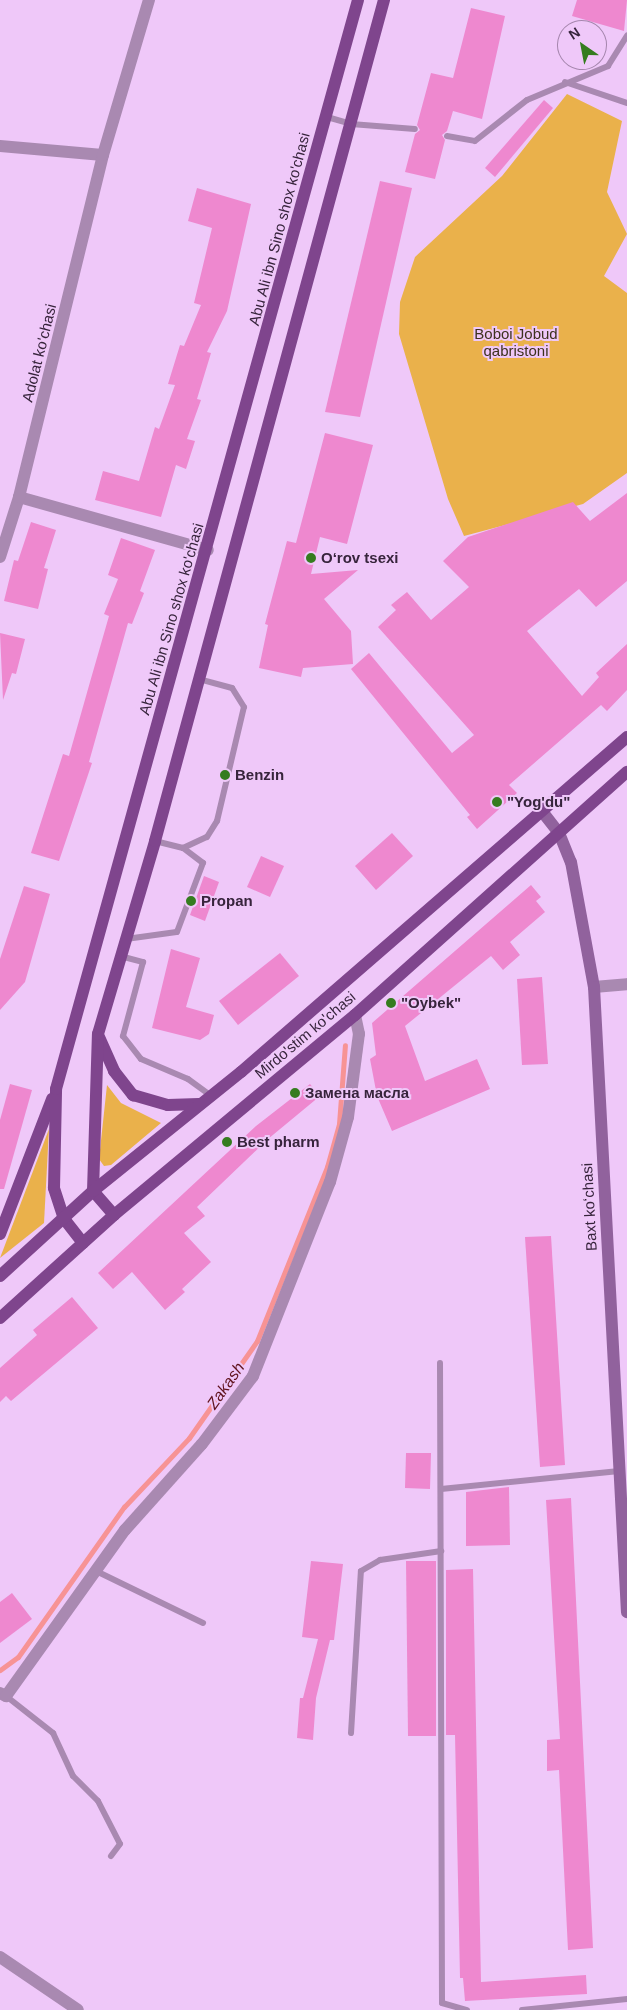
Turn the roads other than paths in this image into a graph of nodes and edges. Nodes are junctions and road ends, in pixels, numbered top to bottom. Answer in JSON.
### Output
{"nodes":[{"id":1,"x":149,"y":0,"type":"edge"},
{"id":2,"x":358,"y":0,"type":"edge"},
{"id":3,"x":384,"y":0,"type":"edge"},
{"id":4,"x":627,"y":36,"type":"edge"},
{"id":5,"x":565,"y":82,"type":"junction"},
{"id":6,"x":627,"y":102,"type":"edge"},
{"id":7,"x":327,"y":117,"type":"junction"},
{"id":8,"x":351,"y":124,"type":"junction"},
{"id":9,"x":415,"y":129,"type":"dead end"},
{"id":10,"x":446,"y":136,"type":"dead end"},
{"id":11,"x":0,"y":146,"type":"edge"},
{"id":12,"x":103,"y":155,"type":"junction"},
{"id":13,"x":19,"y":497,"type":"junction"},
{"id":14,"x":208,"y":550,"type":"junction"},
{"id":15,"x":0,"y":557,"type":"edge"},
{"id":16,"x":199,"y":679,"type":"junction"},
{"id":17,"x":627,"y":737,"type":"edge"},
{"id":18,"x":627,"y":772,"type":"edge"},
{"id":19,"x":541,"y":810,"type":"junction"},
{"id":20,"x":559,"y":833,"type":"junction"},
{"id":21,"x":155,"y":841,"type":"junction"},
{"id":22,"x":183,"y":848,"type":"junction"},
{"id":23,"x":125,"y":940,"type":"junction"},
{"id":24,"x":120,"y":956,"type":"junction"},
{"id":25,"x":627,"y":984,"type":"edge"},
{"id":26,"x":594,"y":987,"type":"junction"},
{"id":27,"x":355,"y":1015,"type":"junction"},
{"id":28,"x":98,"y":1034,"type":"junction"},
{"id":29,"x":56,"y":1090,"type":"junction"},
{"id":30,"x":210,"y":1095,"type":"junction"},
{"id":31,"x":199,"y":1104,"type":"junction"},
{"id":32,"x":93,"y":1191,"type":"junction"},
{"id":33,"x":114,"y":1215,"type":"junction"},
{"id":34,"x":64,"y":1219,"type":"junction"},
{"id":35,"x":0,"y":1234,"type":"edge"},
{"id":36,"x":83,"y":1243,"type":"junction"},
{"id":37,"x":0,"y":1276,"type":"edge"},
{"id":38,"x":0,"y":1318,"type":"edge"},
{"id":39,"x":440,"y":1363,"type":"dead end"},
{"id":40,"x":620,"y":1471,"type":"junction"},
{"id":41,"x":441,"y":1489,"type":"junction"},
{"id":42,"x":624,"y":1505,"type":"edge"},
{"id":43,"x":441,"y":1551,"type":"junction"},
{"id":44,"x":96,"y":1571,"type":"junction"},
{"id":45,"x":627,"y":1612,"type":"edge"},
{"id":46,"x":203,"y":1623,"type":"dead end"},
{"id":47,"x":3,"y":1695,"type":"edge"},
{"id":48,"x":351,"y":1733,"type":"dead end"},
{"id":49,"x":111,"y":1856,"type":"dead end"},
{"id":50,"x":0,"y":1957,"type":"edge"},
{"id":51,"x":627,"y":1999,"type":"edge"},
{"id":52,"x":78,"y":2010,"type":"edge"},
{"id":53,"x":466,"y":2010,"type":"edge"},
{"id":54,"x":522,"y":2010,"type":"edge"}],
"edges":[{"from":1,"to":12,"type":"street","name":"Adolat ko'chasi"},
{"from":2,"to":7,"type":"main road","name":"Abu Ali ibn Sino shox ko'chasi"},
{"from":3,"to":8,"type":"main road"},
{"from":4,"to":5,"type":"lane"},
{"from":5,"to":6,"type":"lane"},
{"from":5,"to":10,"type":"lane"},
{"from":7,"to":8,"type":"lane"},
{"from":7,"to":14,"type":"main road","name":"Abu Ali ibn Sino shox ko'chasi"},
{"from":8,"to":9,"type":"lane"},
{"from":8,"to":16,"type":"main road"},
{"from":11,"to":12,"type":"street"},
{"from":12,"to":13,"type":"street","name":"Adolat ko'chasi"},
{"from":13,"to":14,"type":"street"},
{"from":13,"to":15,"type":"street","name":"Adolat ko'chasi"},
{"from":14,"to":29,"type":"main road","name":"Abu Ali ibn Sino shox ko'chasi"},
{"from":16,"to":21,"type":"main road"},
{"from":16,"to":22,"type":"lane"},
{"from":17,"to":19,"type":"main road","name":"Mirdo'stim ko'chasi"},
{"from":18,"to":20,"type":"main road","name":"Mirdo'stim ko'chasi"},
{"from":19,"to":20,"type":"main road","name":"Baxt koʻchasi"},
{"from":19,"to":30,"type":"main road","name":"Mirdo'stim ko'chasi"},
{"from":20,"to":26,"type":"main road","name":"Baxt koʻchasi"},
{"from":20,"to":27,"type":"main road","name":"Mirdo'stim ko'chasi"},
{"from":21,"to":22,"type":"lane"},
{"from":21,"to":23,"type":"main road"},
{"from":22,"to":23,"type":"lane"},
{"from":23,"to":24,"type":"main road"},
{"from":24,"to":28,"type":"main road"},
{"from":24,"to":30,"type":"lane"},
{"from":25,"to":26,"type":"street"},
{"from":26,"to":40,"type":"main road","name":"Baxt koʻchasi"},
{"from":27,"to":33,"type":"main road","name":"Mirdo'stim ko'chasi"},
{"from":27,"to":44,"type":"street"},
{"from":28,"to":31,"type":"main road"},
{"from":28,"to":32,"type":"main road"},
{"from":29,"to":34,"type":"main road","name":"Abu Ali ibn Sino shox ko'chasi"},
{"from":29,"to":35,"type":"main road"},
{"from":30,"to":31,"type":"main road","name":"Mirdo'stim ko'chasi"},
{"from":31,"to":32,"type":"main road","name":"Mirdo'stim ko'chasi"},
{"from":32,"to":33,"type":"main road"},
{"from":32,"to":34,"type":"main road","name":"Mirdo'stim ko'chasi"},
{"from":33,"to":36,"type":"main road","name":"Mirdo'stim ko'chasi"},
{"from":34,"to":36,"type":"main road","name":"Abu Ali ibn Sino shox ko'chasi"},
{"from":34,"to":37,"type":"main road","name":"Mirdo'stim ko'chasi"},
{"from":36,"to":38,"type":"main road","name":"Mirdo'stim ko'chasi"},
{"from":39,"to":41,"type":"lane"},
{"from":40,"to":41,"type":"lane"},
{"from":40,"to":42,"type":"main road","name":"Baxt koʻchasi"},
{"from":41,"to":43,"type":"lane"},
{"from":42,"to":45,"type":"main road","name":"Baxt koʻchasi"},
{"from":43,"to":48,"type":"lane"},
{"from":43,"to":53,"type":"lane"},
{"from":44,"to":46,"type":"lane"},
{"from":44,"to":47,"type":"street"},
{"from":47,"to":49,"type":"lane"},
{"from":50,"to":52,"type":"street"},
{"from":51,"to":54,"type":"lane"}]}
